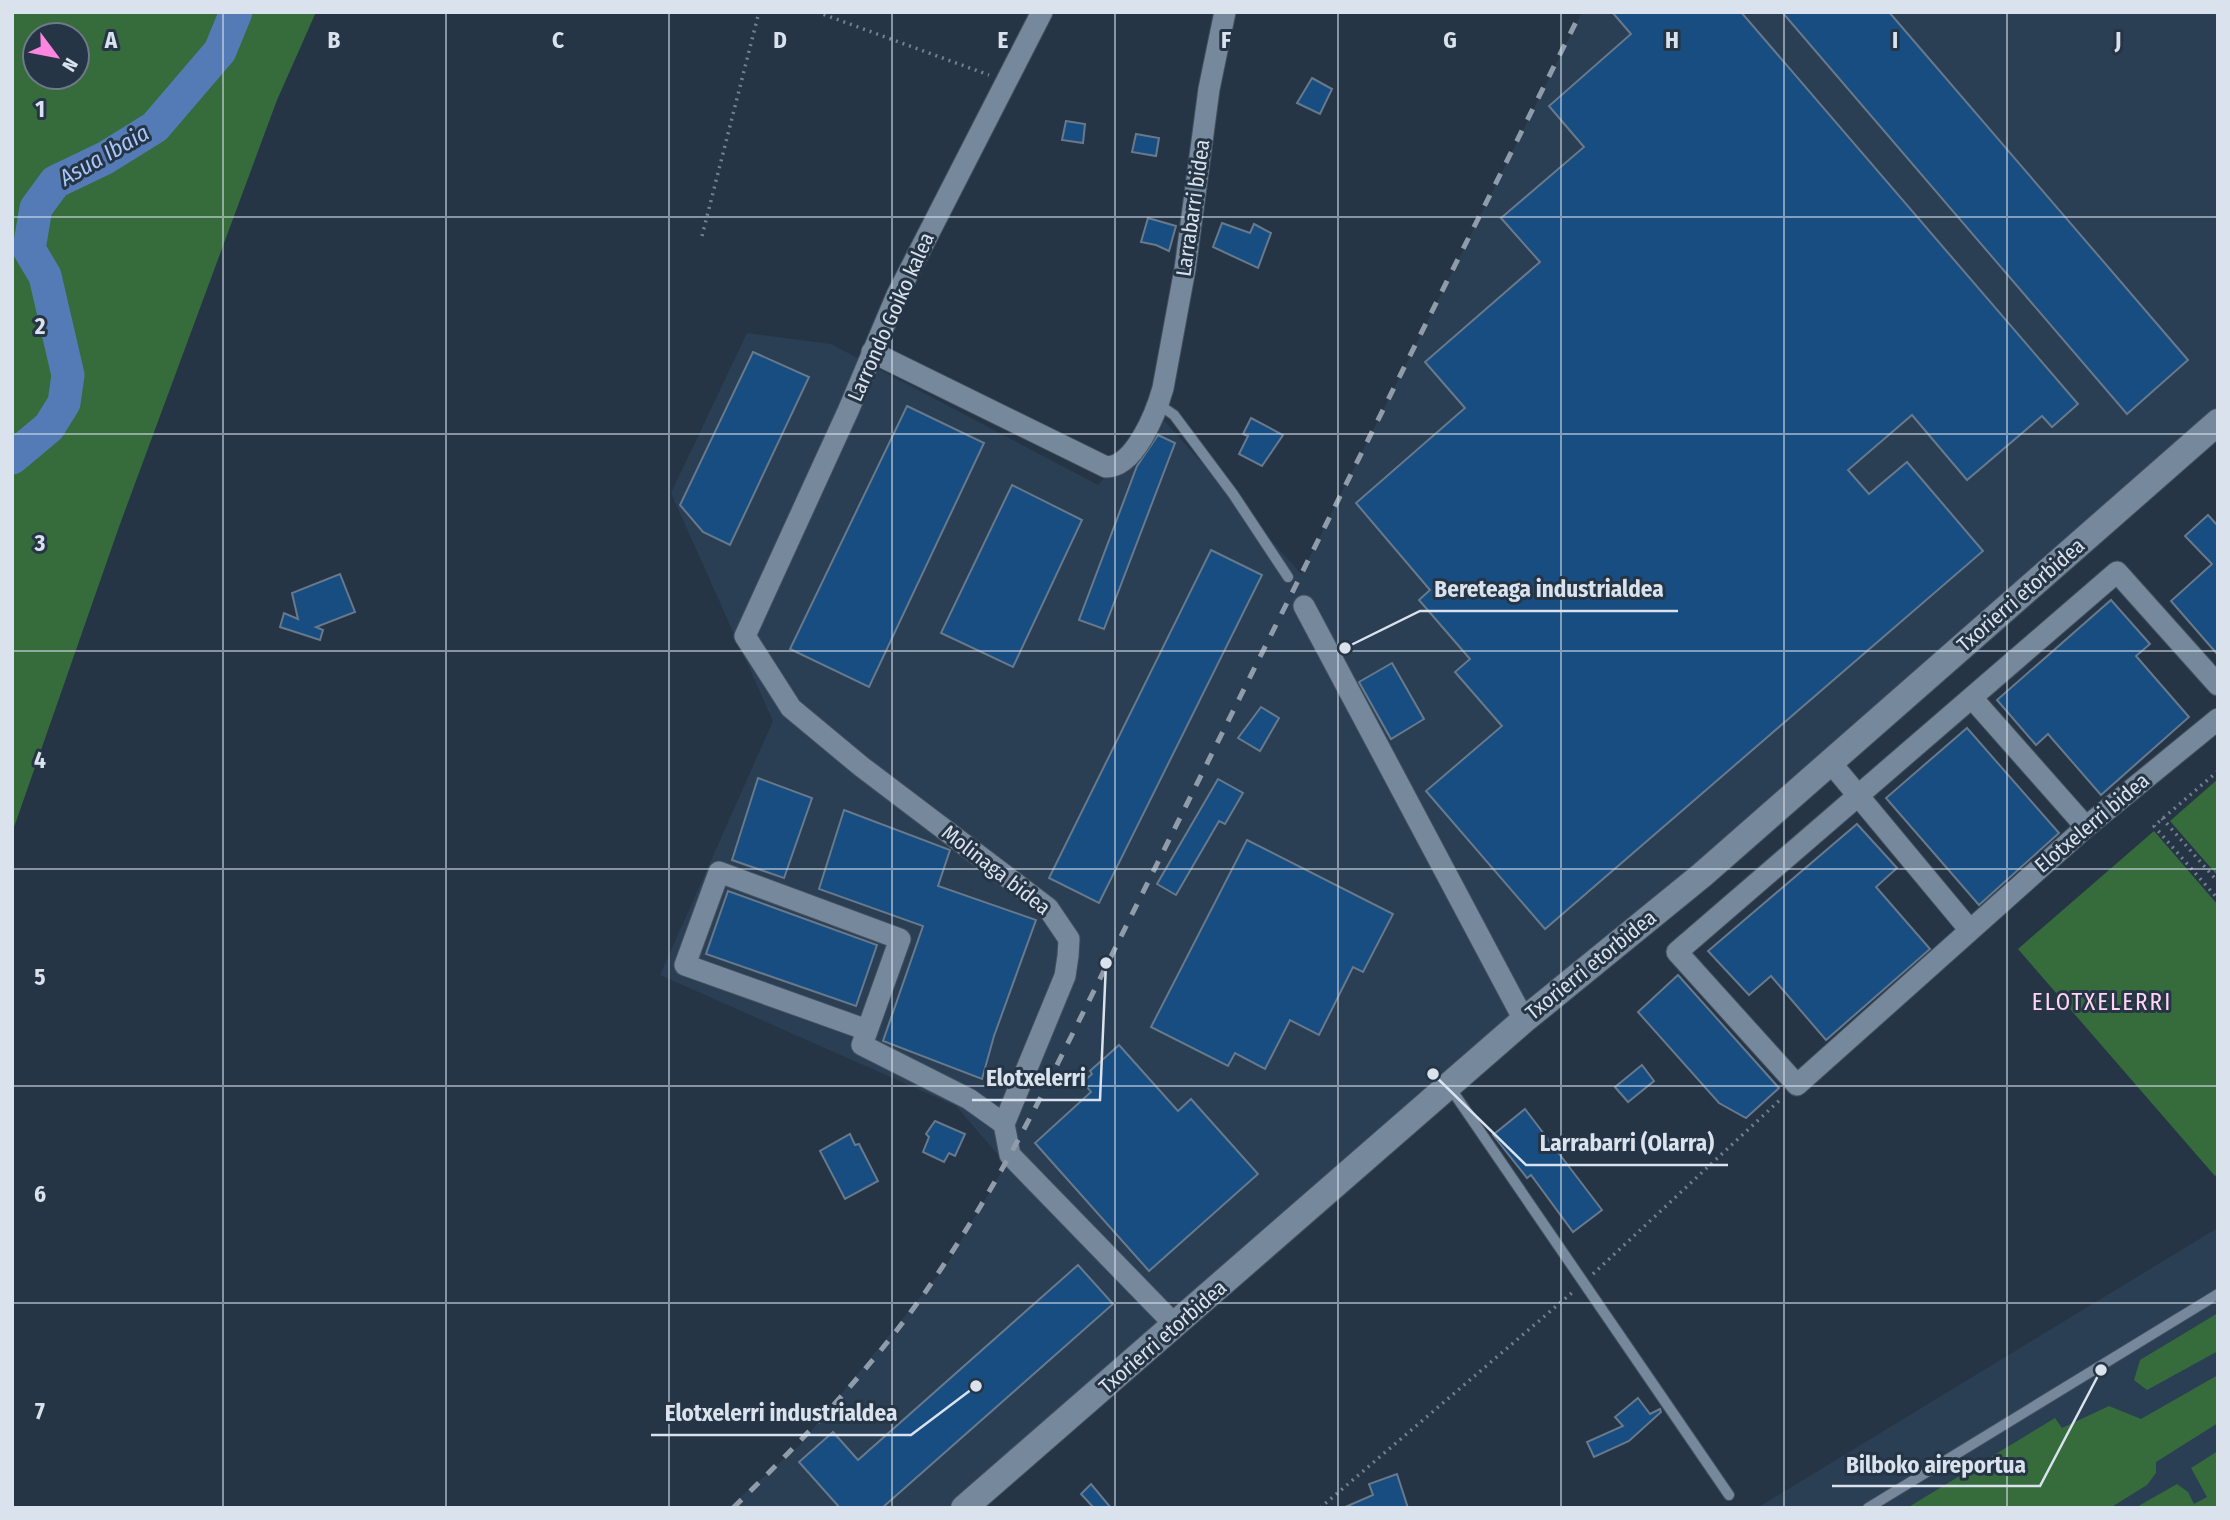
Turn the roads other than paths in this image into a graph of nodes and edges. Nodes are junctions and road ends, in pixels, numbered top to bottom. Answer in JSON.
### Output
{"nodes":[{"id":1,"x":1042,"y":12,"type":"edge"},
{"id":2,"x":1225,"y":12,"type":"edge"},
{"id":3,"x":872,"y":352,"type":"junction"},
{"id":4,"x":1158,"y":404,"type":"junction"},
{"id":5,"x":2218,"y":422,"type":"edge"},
{"id":6,"x":1288,"y":577,"type":"dead end"},
{"id":7,"x":1304,"y":606,"type":"dead end"},
{"id":8,"x":747,"y":626,"type":"joint"},
{"id":9,"x":2218,"y":685,"type":"edge"},
{"id":10,"x":1972,"y":698,"type":"junction"},
{"id":11,"x":2218,"y":719,"type":"edge"},
{"id":12,"x":1831,"y":763,"type":"junction"},
{"id":13,"x":1859,"y":796,"type":"junction"},
{"id":14,"x":2086,"y":827,"type":"junction"},
{"id":15,"x":1969,"y":929,"type":"junction"},
{"id":16,"x":1524,"y":1020,"type":"junction"},
{"id":17,"x":867,"y":1030,"type":"junction"},
{"id":18,"x":1449,"y":1086,"type":"junction"},
{"id":19,"x":1004,"y":1124,"type":"junction"},
{"id":20,"x":2218,"y":1294,"type":"edge"},
{"id":21,"x":1176,"y":1326,"type":"junction"},
{"id":22,"x":1729,"y":1495,"type":"dead end"},
{"id":23,"x":976,"y":1504,"type":"edge"},
{"id":24,"x":1868,"y":1508,"type":"edge"}],
"edges":[{"from":1,"to":3,"type":"street","name":"Larrondo Goiko kalea"},
{"from":2,"to":4,"type":"street","name":"Larrabarri bidea"},
{"from":3,"to":4,"type":"street","name":"Larrabarri bidea"},
{"from":3,"to":8,"type":"street","name":"Larrondo Goiko kalea"},
{"from":4,"to":6,"type":"lane"},
{"from":5,"to":12,"type":"street","name":"Txorierri etorbidea"},
{"from":7,"to":16,"type":"street"},
{"from":8,"to":19,"type":"street","name":"Molinaga bidea"},
{"from":9,"to":10,"type":"street"},
{"from":10,"to":13,"type":"street"},
{"from":10,"to":14,"type":"street"},
{"from":11,"to":14,"type":"street","name":"Elotxelerri bidea"},
{"from":12,"to":13,"type":"street"},
{"from":12,"to":16,"type":"street","name":"Txorierri etorbidea"},
{"from":13,"to":15,"type":"street"},
{"from":13,"to":15,"type":"street","name":"Elotxelerri bidea"},
{"from":14,"to":15,"type":"street","name":"Elotxelerri bidea"},
{"from":16,"to":18,"type":"street","name":"Txorierri etorbidea"},
{"from":17,"to":17,"type":"street"},
{"from":17,"to":19,"type":"street"},
{"from":18,"to":21,"type":"street","name":"Txorierri etorbidea"},
{"from":18,"to":22,"type":"lane"},
{"from":19,"to":21,"type":"street"},
{"from":20,"to":24,"type":"lane"},
{"from":21,"to":23,"type":"street","name":"Txorierri etorbidea"}]}
